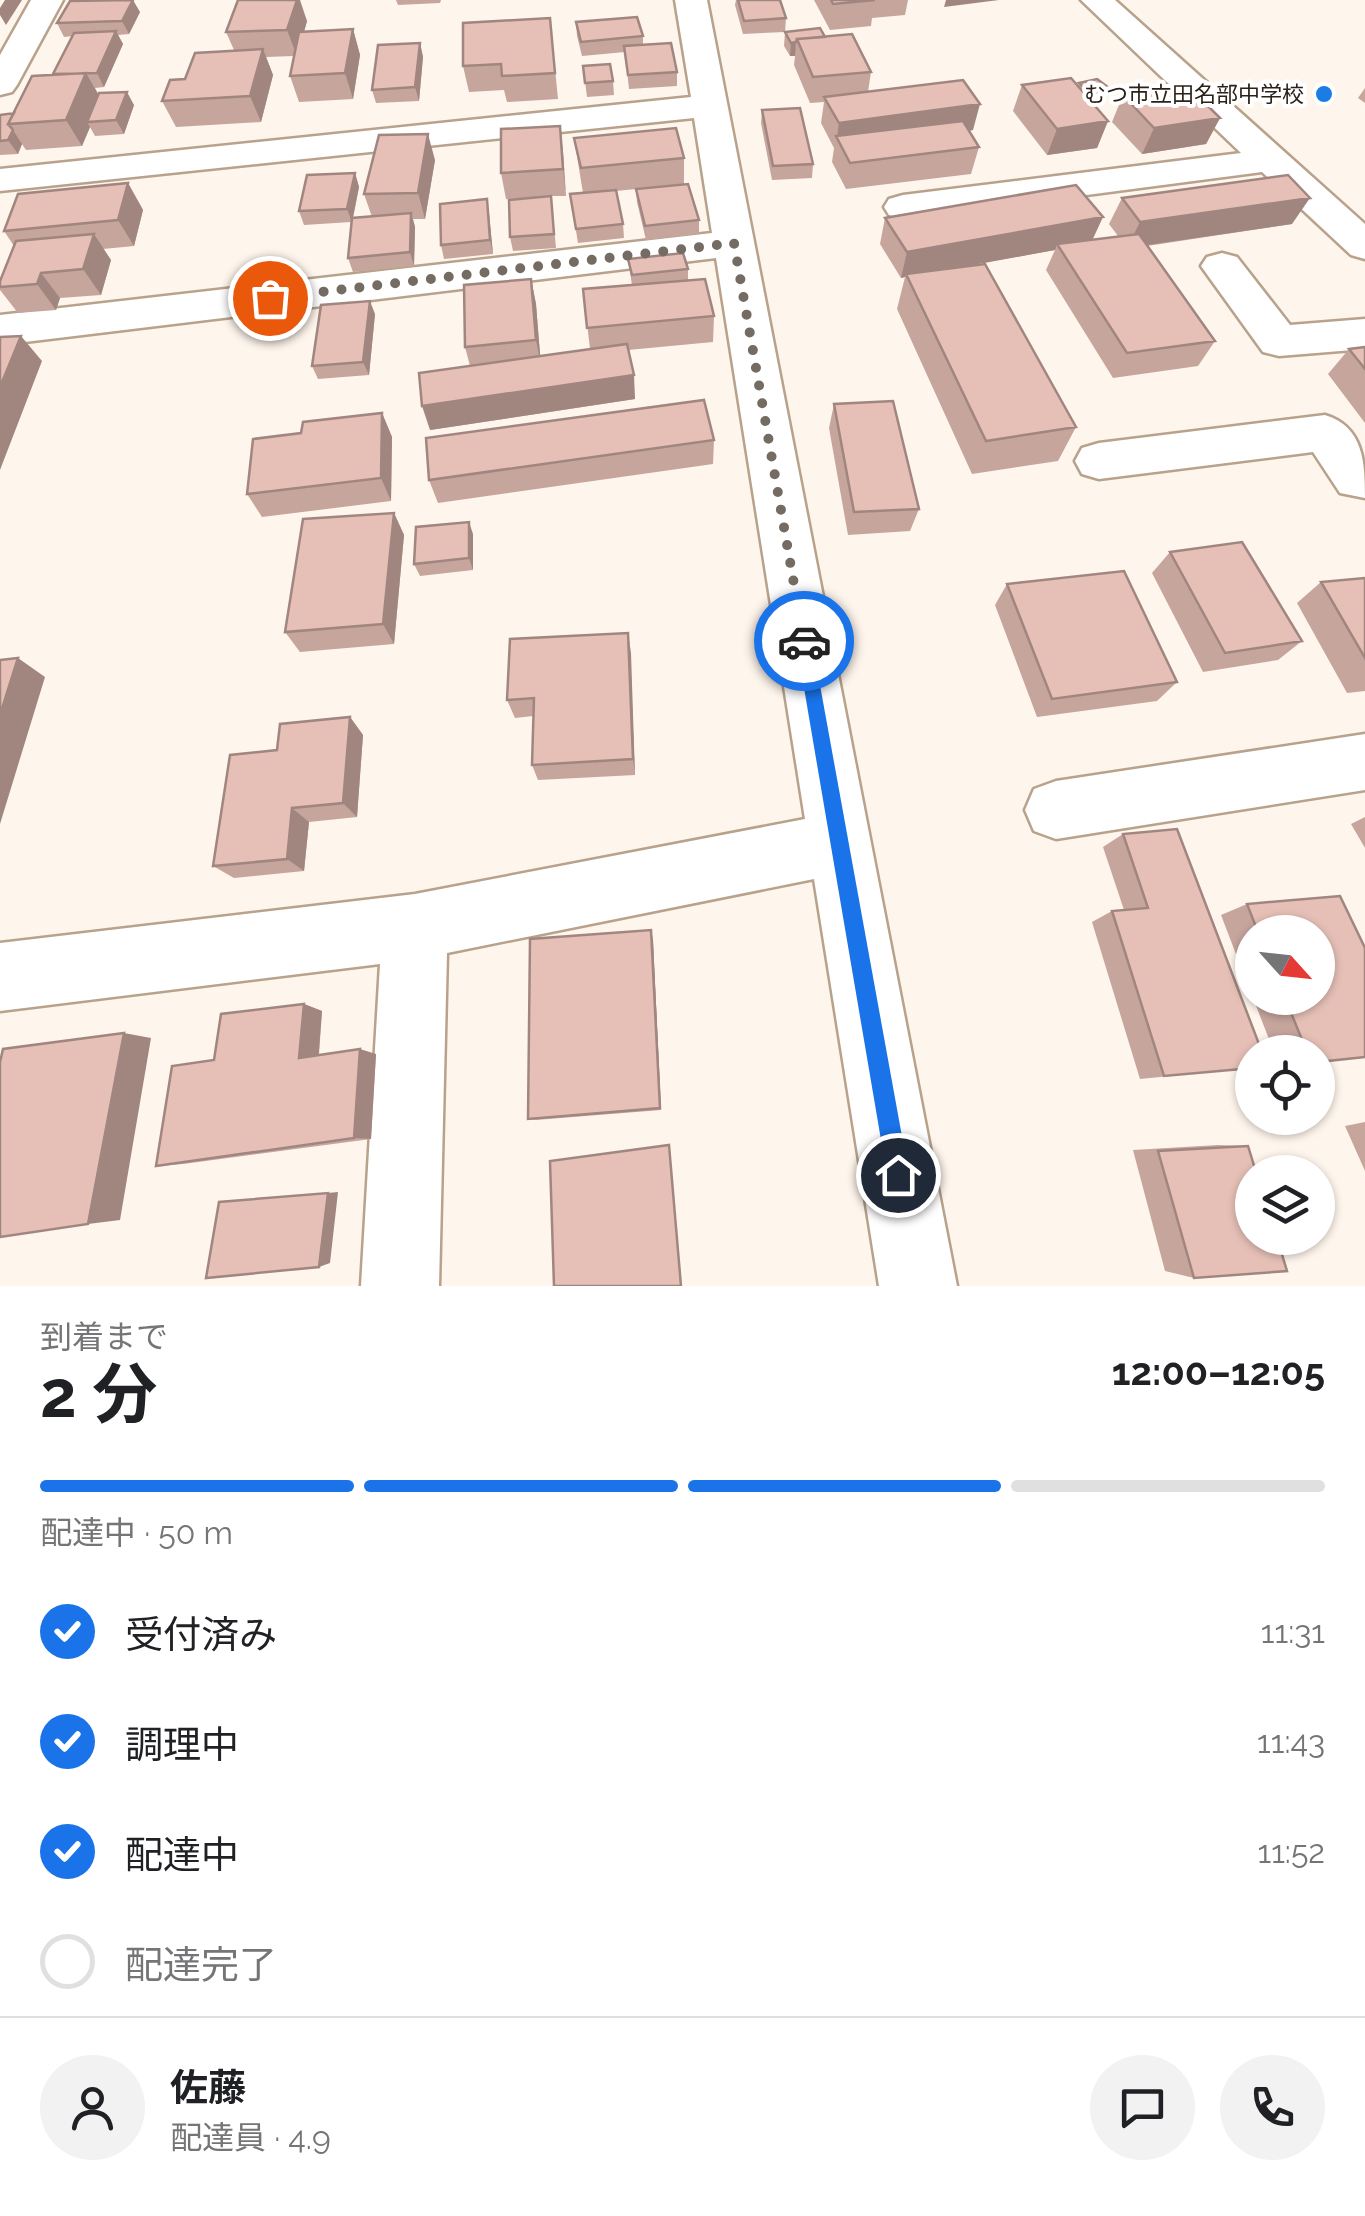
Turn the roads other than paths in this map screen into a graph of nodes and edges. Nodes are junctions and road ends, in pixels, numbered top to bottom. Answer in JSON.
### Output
{"nodes":[{"id":1,"x":47,"y":0,"type":"edge"},
{"id":2,"x":691,"y":0,"type":"edge"},
{"id":3,"x":1097,"y":0,"type":"edge"},
{"id":4,"x":0,"y":85,"type":"edge"},
{"id":5,"x":708,"y":106,"type":"junction"},
{"id":6,"x":1271,"y":160,"type":"junction"},
{"id":7,"x":0,"y":180,"type":"edge"},
{"id":8,"x":903,"y":206,"type":"dead end"},
{"id":9,"x":734,"y":243,"type":"junction"},
{"id":10,"x":1365,"y":246,"type":"edge"},
{"id":11,"x":1222,"y":266,"type":"dead end"},
{"id":12,"x":0,"y":330,"type":"edge"},
{"id":13,"x":1365,"y":334,"type":"edge"},
{"id":14,"x":1099,"y":461,"type":"dead end"},
{"id":15,"x":1365,"y":479,"type":"edge"},
{"id":16,"x":1365,"y":762,"type":"edge"},
{"id":17,"x":1056,"y":810,"type":"dead end"},
{"id":18,"x":840,"y":843,"type":"junction"},
{"id":19,"x":415,"y":927,"type":"junction"},
{"id":20,"x":0,"y":976,"type":"edge"},
{"id":21,"x":400,"y":1286,"type":"edge"},
{"id":22,"x":918,"y":1286,"type":"edge"}],
"edges":[{"from":1,"to":4,"type":"street"},
{"from":2,"to":5,"type":"street"},
{"from":3,"to":6,"type":"street"},
{"from":5,"to":7,"type":"street"},
{"from":5,"to":9,"type":"street"},
{"from":6,"to":8,"type":"street"},
{"from":6,"to":10,"type":"street"},
{"from":9,"to":12,"type":"street"},
{"from":9,"to":18,"type":"street"},
{"from":11,"to":13,"type":"street"},
{"from":14,"to":15,"type":"street"},
{"from":16,"to":17,"type":"street"},
{"from":18,"to":19,"type":"street"},
{"from":18,"to":22,"type":"street"},
{"from":19,"to":20,"type":"street"},
{"from":19,"to":21,"type":"street"}]}
